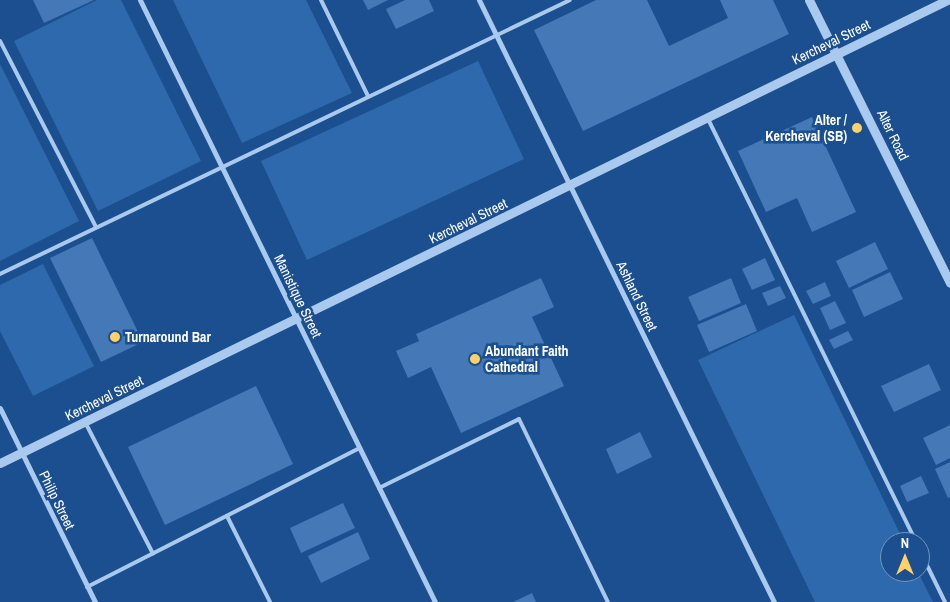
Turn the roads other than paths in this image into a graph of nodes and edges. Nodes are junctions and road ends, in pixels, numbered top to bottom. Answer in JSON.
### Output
{"nodes":[{"id":1,"x":140,"y":0,"type":"edge"},
{"id":2,"x":321,"y":0,"type":"edge"},
{"id":3,"x":479,"y":0,"type":"edge"},
{"id":4,"x":570,"y":0,"type":"edge"},
{"id":5,"x":808,"y":0,"type":"edge"},
{"id":6,"x":947,"y":0,"type":"edge"},
{"id":7,"x":496,"y":36,"type":"junction"},
{"id":8,"x":0,"y":41,"type":"edge"},
{"id":9,"x":837,"y":54,"type":"junction"},
{"id":10,"x":368,"y":96,"type":"junction"},
{"id":11,"x":708,"y":119,"type":"junction"},
{"id":12,"x":222,"y":166,"type":"junction"},
{"id":13,"x":570,"y":186,"type":"junction"},
{"id":14,"x":96,"y":227,"type":"junction"},
{"id":15,"x":0,"y":274,"type":"edge"},
{"id":16,"x":950,"y":284,"type":"edge"},
{"id":17,"x":297,"y":319,"type":"junction"},
{"id":18,"x":0,"y":408,"type":"edge"},
{"id":19,"x":85,"y":422,"type":"junction"},
{"id":20,"x":360,"y":448,"type":"junction"},
{"id":21,"x":22,"y":453,"type":"junction"},
{"id":22,"x":0,"y":464,"type":"edge"},
{"id":23,"x":379,"y":488,"type":"junction"},
{"id":24,"x":227,"y":516,"type":"junction"},
{"id":25,"x":911,"y":532,"type":"edge"},
{"id":26,"x":153,"y":554,"type":"junction"},
{"id":27,"x":930,"y":571,"type":"edge"},
{"id":28,"x":87,"y":587,"type":"junction"},
{"id":29,"x":95,"y":602,"type":"edge"},
{"id":30,"x":270,"y":602,"type":"edge"},
{"id":31,"x":435,"y":602,"type":"edge"},
{"id":32,"x":608,"y":602,"type":"edge"},
{"id":33,"x":774,"y":602,"type":"edge"},
{"id":34,"x":945,"y":602,"type":"edge"}],
"edges":[{"from":1,"to":12,"type":"street","name":"Manistique Street"},
{"from":2,"to":10,"type":"lane"},
{"from":3,"to":7,"type":"street","name":"Ashland Street"},
{"from":4,"to":7,"type":"lane"},
{"from":5,"to":9,"type":"street","name":"Alter Road"},
{"from":6,"to":9,"type":"street","name":"Kercheval Street"},
{"from":7,"to":10,"type":"lane"},
{"from":7,"to":13,"type":"street","name":"Ashland Street"},
{"from":8,"to":14,"type":"lane"},
{"from":9,"to":11,"type":"street","name":"Kercheval Street"},
{"from":9,"to":16,"type":"street","name":"Alter Road"},
{"from":10,"to":12,"type":"lane"},
{"from":11,"to":13,"type":"street","name":"Kercheval Street"},
{"from":11,"to":25,"type":"lane"},
{"from":12,"to":14,"type":"lane"},
{"from":12,"to":17,"type":"street","name":"Manistique Street"},
{"from":13,"to":17,"type":"street","name":"Kercheval Street"},
{"from":13,"to":33,"type":"street","name":"Ashland Street"},
{"from":14,"to":15,"type":"lane"},
{"from":17,"to":19,"type":"street","name":"Kercheval Street"},
{"from":17,"to":20,"type":"street","name":"Manistique Street"},
{"from":18,"to":21,"type":"street","name":"Philip Street"},
{"from":19,"to":21,"type":"street","name":"Kercheval Street"},
{"from":19,"to":26,"type":"lane"},
{"from":20,"to":23,"type":"street","name":"Manistique Street"},
{"from":20,"to":24,"type":"lane"},
{"from":21,"to":22,"type":"street","name":"Kercheval Street"},
{"from":21,"to":28,"type":"street","name":"Philip Street"},
{"from":23,"to":31,"type":"street","name":"Manistique Street"},
{"from":23,"to":32,"type":"lane"},
{"from":24,"to":26,"type":"lane"},
{"from":24,"to":30,"type":"lane"},
{"from":26,"to":28,"type":"lane"},
{"from":27,"to":34,"type":"lane"},
{"from":28,"to":29,"type":"street","name":"Philip Street"}]}
